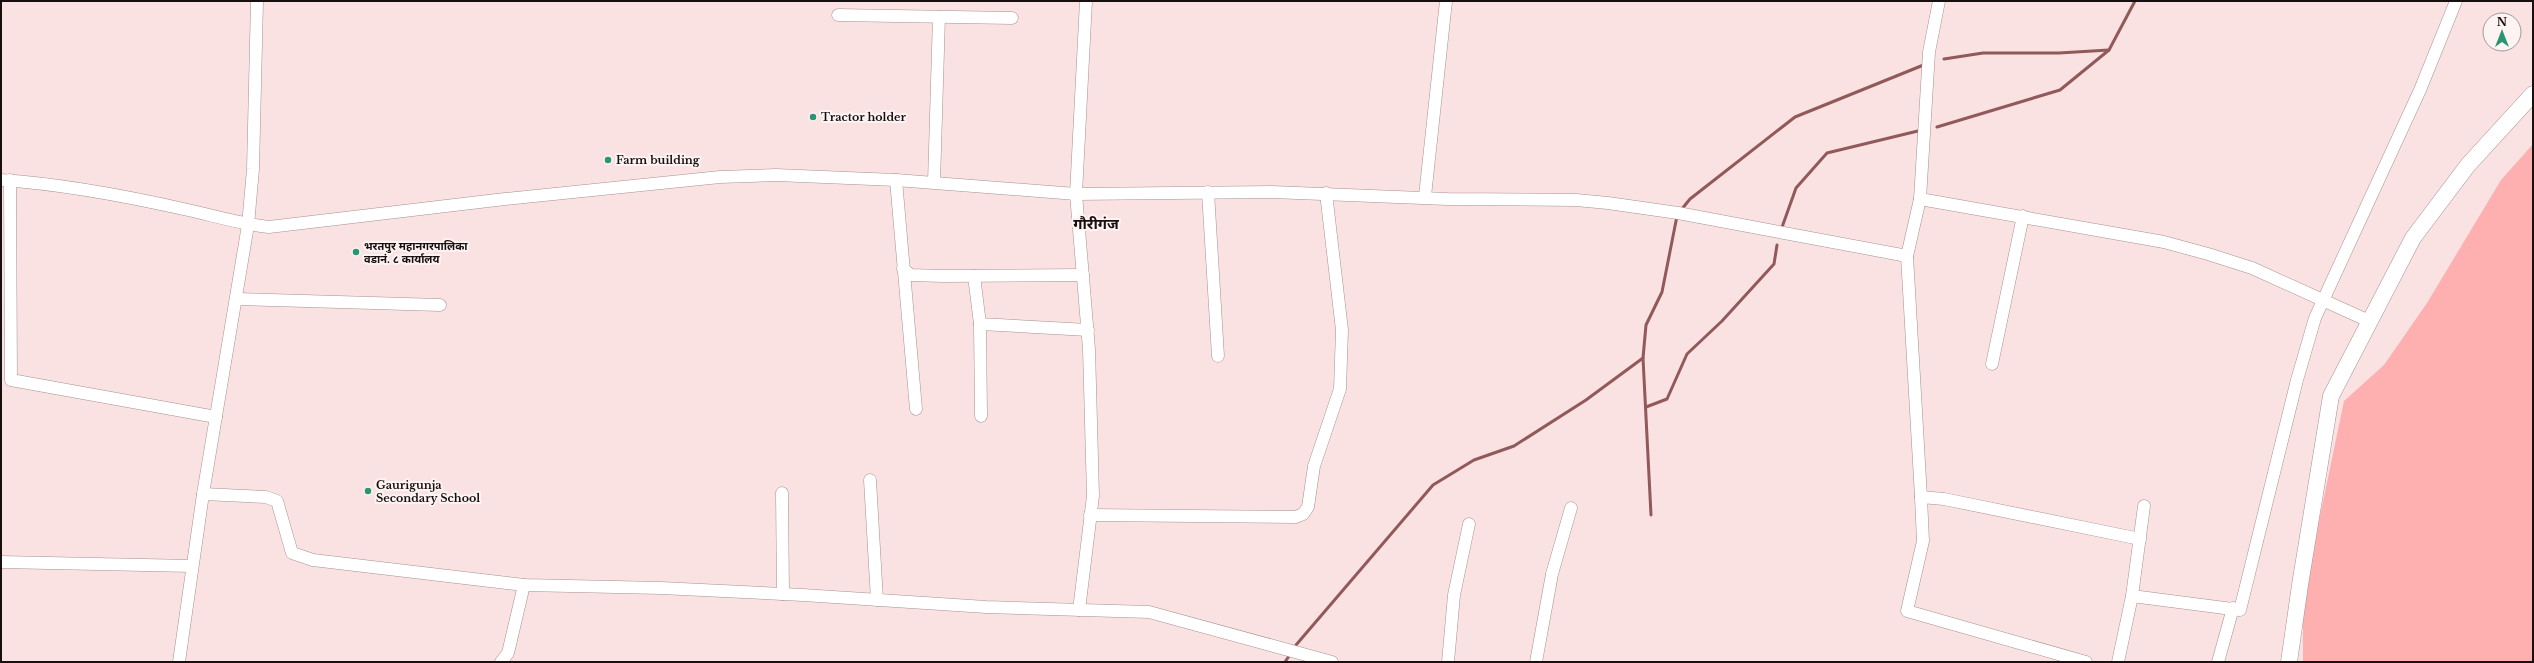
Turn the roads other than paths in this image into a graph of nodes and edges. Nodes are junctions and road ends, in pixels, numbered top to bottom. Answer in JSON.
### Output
{"nodes":[{"id":1,"x":257,"y":1,"type":"edge"},
{"id":2,"x":1086,"y":1,"type":"edge"},
{"id":3,"x":1446,"y":1,"type":"edge"},
{"id":4,"x":1939,"y":1,"type":"edge"},
{"id":5,"x":2456,"y":1,"type":"edge"},
{"id":6,"x":838,"y":14,"type":"dead end"},
{"id":7,"x":939,"y":17,"type":"junction"},
{"id":8,"x":1012,"y":18,"type":"dead end"},
{"id":9,"x":2533,"y":94,"type":"edge"},
{"id":10,"x":6,"y":180,"type":"edge"},
{"id":11,"x":896,"y":180,"type":"junction"},
{"id":12,"x":934,"y":182,"type":"junction"},
{"id":13,"x":1208,"y":192,"type":"junction"},
{"id":14,"x":1326,"y":193,"type":"junction"},
{"id":15,"x":1076,"y":194,"type":"junction"},
{"id":16,"x":1425,"y":196,"type":"junction"},
{"id":17,"x":1920,"y":199,"type":"junction"},
{"id":18,"x":2023,"y":216,"type":"junction"},
{"id":19,"x":248,"y":225,"type":"junction"},
{"id":20,"x":1907,"y":256,"type":"junction"},
{"id":21,"x":903,"y":269,"type":"junction"},
{"id":22,"x":1083,"y":275,"type":"junction"},
{"id":23,"x":974,"y":276,"type":"junction"},
{"id":24,"x":236,"y":299,"type":"junction"},
{"id":25,"x":2322,"y":300,"type":"junction"},
{"id":26,"x":440,"y":305,"type":"dead end"},
{"id":27,"x":2370,"y":321,"type":"junction"},
{"id":28,"x":980,"y":324,"type":"junction"},
{"id":29,"x":1088,"y":330,"type":"junction"},
{"id":30,"x":1218,"y":356,"type":"dead end"},
{"id":31,"x":1992,"y":364,"type":"dead end"},
{"id":32,"x":916,"y":409,"type":"dead end"},
{"id":33,"x":981,"y":416,"type":"dead end"},
{"id":34,"x":216,"y":417,"type":"junction"},
{"id":35,"x":870,"y":480,"type":"dead end"},
{"id":36,"x":782,"y":493,"type":"dead end"},
{"id":37,"x":203,"y":494,"type":"junction"},
{"id":38,"x":1921,"y":497,"type":"junction"},
{"id":39,"x":2144,"y":506,"type":"dead end"},
{"id":40,"x":1571,"y":508,"type":"dead end"},
{"id":41,"x":1090,"y":515,"type":"junction"},
{"id":42,"x":1469,"y":524,"type":"dead end"},
{"id":43,"x":2140,"y":539,"type":"junction"},
{"id":44,"x":1,"y":562,"type":"edge"},
{"id":45,"x":192,"y":566,"type":"junction"},
{"id":46,"x":524,"y":585,"type":"junction"},
{"id":47,"x":783,"y":594,"type":"junction"},
{"id":48,"x":2132,"y":596,"type":"junction"},
{"id":49,"x":877,"y":600,"type":"junction"},
{"id":50,"x":2233,"y":608,"type":"junction"},
{"id":51,"x":1079,"y":610,"type":"junction"},
{"id":52,"x":179,"y":662,"type":"edge"},
{"id":53,"x":502,"y":662,"type":"edge"},
{"id":54,"x":1332,"y":662,"type":"edge"},
{"id":55,"x":1448,"y":662,"type":"edge"},
{"id":56,"x":1536,"y":662,"type":"edge"},
{"id":57,"x":2086,"y":662,"type":"edge"},
{"id":58,"x":2118,"y":662,"type":"edge"},
{"id":59,"x":2218,"y":662,"type":"edge"},
{"id":60,"x":2289,"y":662,"type":"edge"}],
"edges":[{"from":1,"to":19,"type":"street"},
{"from":2,"to":15,"type":"street"},
{"from":3,"to":16,"type":"street"},
{"from":4,"to":17,"type":"street"},
{"from":5,"to":25,"type":"street"},
{"from":6,"to":7,"type":"street"},
{"from":7,"to":8,"type":"street"},
{"from":7,"to":12,"type":"street"},
{"from":9,"to":27,"type":"main road"},
{"from":10,"to":19,"type":"street"},
{"from":10,"to":34,"type":"street"},
{"from":11,"to":12,"type":"street"},
{"from":11,"to":19,"type":"street"},
{"from":11,"to":21,"type":"street"},
{"from":12,"to":15,"type":"street"},
{"from":13,"to":14,"type":"street"},
{"from":13,"to":15,"type":"street"},
{"from":13,"to":30,"type":"street"},
{"from":14,"to":16,"type":"street"},
{"from":14,"to":41,"type":"street"},
{"from":15,"to":22,"type":"street"},
{"from":16,"to":20,"type":"street"},
{"from":17,"to":18,"type":"street"},
{"from":17,"to":20,"type":"street"},
{"from":18,"to":25,"type":"street"},
{"from":18,"to":31,"type":"street"},
{"from":19,"to":24,"type":"street"},
{"from":20,"to":38,"type":"street"},
{"from":21,"to":23,"type":"street"},
{"from":21,"to":32,"type":"street"},
{"from":22,"to":23,"type":"street"},
{"from":22,"to":29,"type":"street"},
{"from":23,"to":28,"type":"street"},
{"from":24,"to":26,"type":"street"},
{"from":24,"to":34,"type":"street"},
{"from":25,"to":27,"type":"street"},
{"from":25,"to":50,"type":"street"},
{"from":27,"to":60,"type":"main road"},
{"from":28,"to":29,"type":"street"},
{"from":28,"to":33,"type":"street"},
{"from":29,"to":41,"type":"street"},
{"from":34,"to":37,"type":"street"},
{"from":35,"to":49,"type":"street"},
{"from":36,"to":47,"type":"street"},
{"from":37,"to":45,"type":"street"},
{"from":37,"to":46,"type":"street"},
{"from":38,"to":43,"type":"street"},
{"from":38,"to":57,"type":"street"},
{"from":39,"to":43,"type":"street"},
{"from":40,"to":56,"type":"street"},
{"from":41,"to":51,"type":"street"},
{"from":42,"to":55,"type":"street"},
{"from":43,"to":48,"type":"street"},
{"from":44,"to":45,"type":"street"},
{"from":45,"to":52,"type":"street"},
{"from":46,"to":47,"type":"street"},
{"from":46,"to":53,"type":"street"},
{"from":47,"to":49,"type":"street"},
{"from":48,"to":50,"type":"street"},
{"from":48,"to":58,"type":"street"},
{"from":49,"to":51,"type":"street"},
{"from":50,"to":59,"type":"street"},
{"from":51,"to":54,"type":"street"}]}
